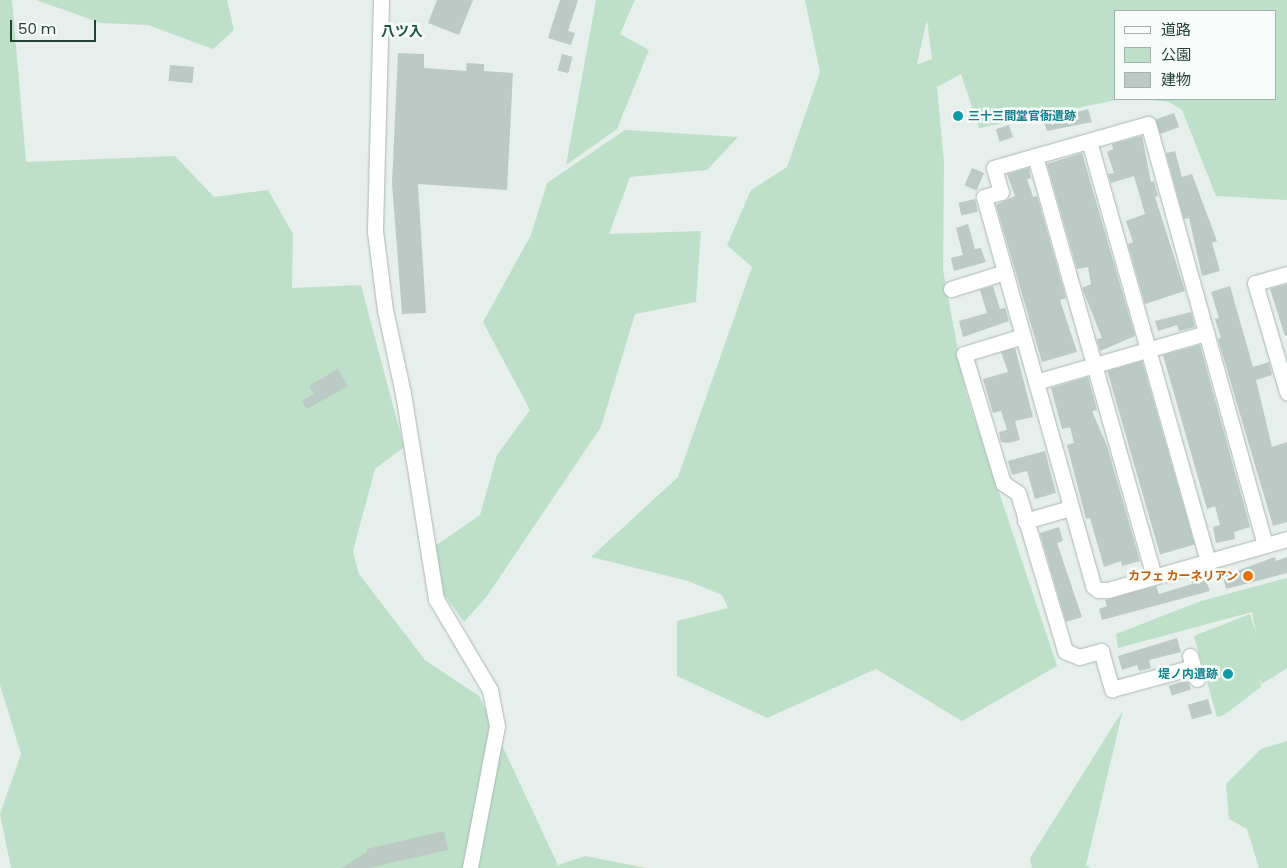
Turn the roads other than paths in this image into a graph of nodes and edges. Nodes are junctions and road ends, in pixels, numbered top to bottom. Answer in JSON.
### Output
{"nodes":[{"id":1,"x":381,"y":0,"type":"edge"},
{"id":2,"x":1089,"y":141,"type":"junction"},
{"id":3,"x":1035,"y":156,"type":"junction"},
{"id":4,"x":1005,"y":272,"type":"junction"},
{"id":5,"x":1287,"y":274,"type":"edge"},
{"id":6,"x":951,"y":289,"type":"dead end"},
{"id":7,"x":1206,"y":333,"type":"junction"},
{"id":8,"x":1023,"y":336,"type":"junction"},
{"id":9,"x":1148,"y":350,"type":"junction"},
{"id":10,"x":1094,"y":366,"type":"junction"},
{"id":11,"x":1036,"y":382,"type":"junction"},
{"id":12,"x":1287,"y":392,"type":"edge"},
{"id":13,"x":1070,"y":508,"type":"junction"},
{"id":14,"x":1026,"y":521,"type":"junction"},
{"id":15,"x":1287,"y":539,"type":"edge"},
{"id":16,"x":1266,"y":545,"type":"junction"},
{"id":17,"x":1208,"y":561,"type":"junction"},
{"id":18,"x":1154,"y":576,"type":"junction"},
{"id":19,"x":1193,"y":667,"type":"dead end"},
{"id":20,"x":470,"y":868,"type":"edge"}],
"edges":[{"from":1,"to":20,"type":"street"},
{"from":2,"to":3,"type":"street"},
{"from":2,"to":7,"type":"street"},
{"from":2,"to":9,"type":"street"},
{"from":3,"to":4,"type":"street"},
{"from":3,"to":10,"type":"street"},
{"from":4,"to":6,"type":"street"},
{"from":4,"to":8,"type":"street"},
{"from":5,"to":12,"type":"street"},
{"from":7,"to":9,"type":"street"},
{"from":7,"to":16,"type":"street"},
{"from":8,"to":11,"type":"street"},
{"from":8,"to":14,"type":"street"},
{"from":9,"to":10,"type":"street"},
{"from":9,"to":17,"type":"street"},
{"from":10,"to":11,"type":"street"},
{"from":10,"to":18,"type":"street"},
{"from":11,"to":13,"type":"street"},
{"from":13,"to":14,"type":"street"},
{"from":13,"to":18,"type":"street"},
{"from":14,"to":19,"type":"street"},
{"from":15,"to":16,"type":"street"},
{"from":16,"to":17,"type":"street"},
{"from":17,"to":18,"type":"street"}]}
